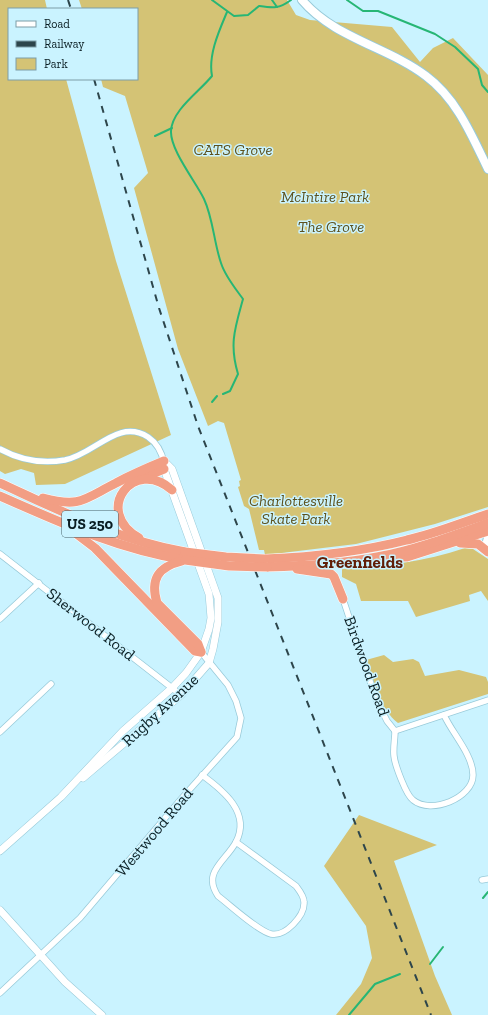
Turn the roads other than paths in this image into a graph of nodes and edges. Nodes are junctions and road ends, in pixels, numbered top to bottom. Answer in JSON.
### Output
{"nodes":[{"id":1,"x":304,"y":1,"type":"edge"},
{"id":2,"x":488,"y":169,"type":"edge"},
{"id":3,"x":0,"y":449,"type":"edge"},
{"id":4,"x":164,"y":465,"type":"junction"},
{"id":5,"x":137,"y":480,"type":"junction"},
{"id":6,"x":0,"y":483,"type":"edge"},
{"id":7,"x":172,"y":490,"type":"junction"},
{"id":8,"x":0,"y":496,"type":"edge"},
{"id":9,"x":488,"y":509,"type":"edge"},
{"id":10,"x":488,"y":514,"type":"edge"},
{"id":11,"x":467,"y":521,"type":"junction"},
{"id":12,"x":61,"y":523,"type":"junction"},
{"id":13,"x":488,"y":523,"type":"edge"},
{"id":14,"x":488,"y":532,"type":"edge"},
{"id":15,"x":488,"y":538,"type":"edge"},
{"id":16,"x":151,"y":545,"type":"junction"},
{"id":17,"x":443,"y":546,"type":"junction"},
{"id":18,"x":488,"y":551,"type":"edge"},
{"id":19,"x":0,"y":554,"type":"edge"},
{"id":20,"x":185,"y":556,"type":"junction"},
{"id":21,"x":377,"y":557,"type":"junction"},
{"id":22,"x":266,"y":563,"type":"junction"},
{"id":23,"x":282,"y":567,"type":"junction"},
{"id":24,"x":39,"y":584,"type":"junction"},
{"id":25,"x":343,"y":599,"type":"joint"},
{"id":26,"x":0,"y":619,"type":"edge"},
{"id":27,"x":201,"y":652,"type":"junction"},
{"id":28,"x":209,"y":663,"type":"junction"},
{"id":29,"x":51,"y":684,"type":"dead end"},
{"id":30,"x":172,"y":688,"type":"junction"},
{"id":31,"x":181,"y":695,"type":"junction"},
{"id":32,"x":488,"y":700,"type":"edge"},
{"id":33,"x":444,"y":715,"type":"junction"},
{"id":34,"x":395,"y":731,"type":"junction"},
{"id":35,"x":0,"y":732,"type":"edge"},
{"id":36,"x":202,"y":775,"type":"junction"},
{"id":37,"x":73,"y":784,"type":"junction"},
{"id":38,"x":236,"y":842,"type":"junction"},
{"id":39,"x":0,"y":851,"type":"edge"},
{"id":40,"x":0,"y":910,"type":"edge"},
{"id":41,"x":42,"y":955,"type":"junction"},
{"id":42,"x":0,"y":994,"type":"edge"},
{"id":43,"x":102,"y":1015,"type":"edge"}],
"edges":[{"from":1,"to":2,"type":"main road"},
{"from":3,"to":4,"type":"street"},
{"from":4,"to":5,"type":"highway"},
{"from":4,"to":6,"type":"highway"},
{"from":4,"to":7,"type":"street","name":"Rugby Avenue"},
{"from":4,"to":28,"type":"street","name":"Rugby Avenue"},
{"from":5,"to":7,"type":"highway"},
{"from":5,"to":16,"type":"highway"},
{"from":6,"to":16,"type":"highway","number":"US 250"},
{"from":7,"to":27,"type":"street","name":"Rugby Avenue"},
{"from":8,"to":12,"type":"highway","number":"US 250"},
{"from":9,"to":11,"type":"highway"},
{"from":10,"to":11,"type":"highway","number":"US 250"},
{"from":11,"to":22,"type":"highway","number":"US 250"},
{"from":12,"to":20,"type":"highway","number":"US 250"},
{"from":12,"to":27,"type":"highway"},
{"from":13,"to":21,"type":"highway","number":"US 250"},
{"from":14,"to":17,"type":"highway"},
{"from":15,"to":18,"type":"main road"},
{"from":16,"to":20,"type":"highway","number":"US 250"},
{"from":17,"to":18,"type":"highway"},
{"from":17,"to":21,"type":"highway"},
{"from":19,"to":24,"type":"street","name":"Sherwood Road"},
{"from":20,"to":22,"type":"highway","number":"US 250","bridge":true},
{"from":20,"to":22,"type":"highway","number":"US 250","bridge":true},
{"from":20,"to":27,"type":"highway"},
{"from":21,"to":23,"type":"highway","number":"US 250"},
{"from":22,"to":23,"type":"highway","number":"US 250"},
{"from":23,"to":25,"type":"highway"},
{"from":24,"to":26,"type":"street"},
{"from":24,"to":30,"type":"street","name":"Sherwood Road"},
{"from":25,"to":34,"type":"street","name":"Birdwood Road"},
{"from":27,"to":28,"type":"street","name":"Westwood Road"},
{"from":27,"to":30,"type":"street","name":"Rugby Avenue"},
{"from":28,"to":31,"type":"street","name":"Rugby Avenue"},
{"from":28,"to":36,"type":"street","name":"Westwood Road"},
{"from":29,"to":35,"type":"street"},
{"from":30,"to":31,"type":"street","name":"Sherwood Road"},
{"from":30,"to":37,"type":"street","name":"Rugby Avenue"},
{"from":31,"to":37,"type":"street","name":"Rugby Avenue"},
{"from":32,"to":33,"type":"street"},
{"from":33,"to":34,"type":"street"},
{"from":33,"to":34,"type":"street"},
{"from":36,"to":38,"type":"street"},
{"from":36,"to":41,"type":"street","name":"Westwood Road"},
{"from":37,"to":39,"type":"street","name":"Rugby Avenue"},
{"from":38,"to":38,"type":"street"},
{"from":40,"to":41,"type":"street"},
{"from":41,"to":42,"type":"street","name":"Westwood Road"},
{"from":41,"to":43,"type":"street"}]}
